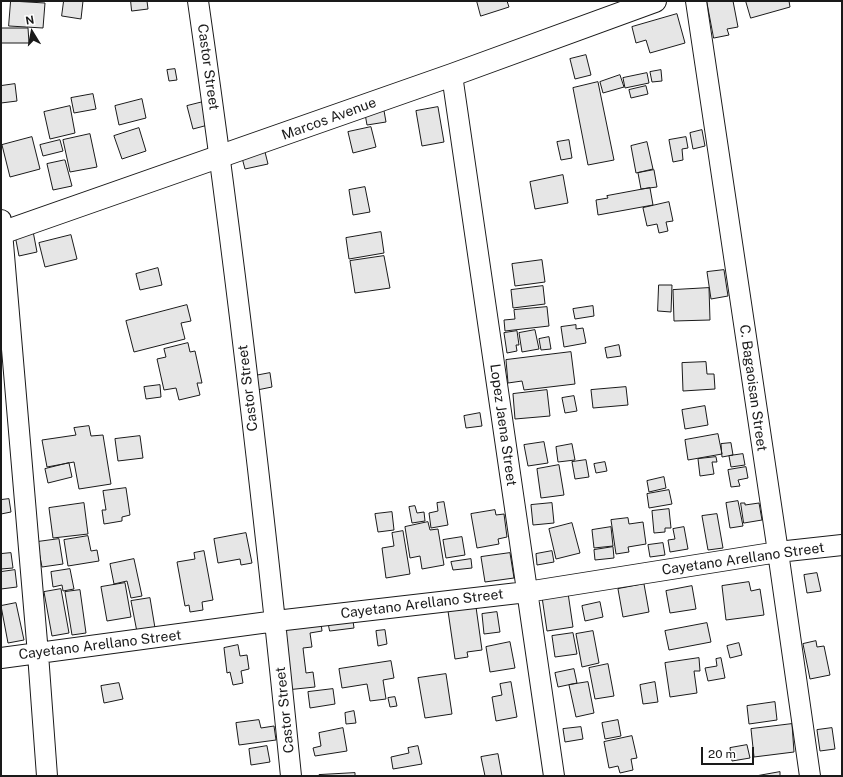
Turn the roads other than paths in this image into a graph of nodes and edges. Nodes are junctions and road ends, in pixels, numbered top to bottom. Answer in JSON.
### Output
{"nodes":[{"id":1,"x":198,"y":1,"type":"edge"},
{"id":2,"x":655,"y":1,"type":"edge"},
{"id":3,"x":696,"y":1,"type":"edge"},
{"id":4,"x":452,"y":75,"type":"junction"},
{"id":5,"x":220,"y":157,"type":"junction"},
{"id":6,"x":2,"y":229,"type":"edge"},
{"id":7,"x":842,"y":545,"type":"edge"},
{"id":8,"x":778,"y":552,"type":"junction"},
{"id":9,"x":527,"y":592,"type":"junction"},
{"id":10,"x":276,"y":622,"type":"junction"},
{"id":11,"x":38,"y":654,"type":"junction"},
{"id":12,"x":1,"y":658,"type":"edge"},
{"id":13,"x":47,"y":776,"type":"edge"},
{"id":14,"x":291,"y":776,"type":"edge"},
{"id":15,"x":554,"y":776,"type":"edge"},
{"id":16,"x":810,"y":776,"type":"edge"}],
"edges":[{"from":1,"to":5,"type":"street","name":"Castor Street"},
{"from":2,"to":4,"type":"main road","name":"Marcos Avenue"},
{"from":3,"to":8,"type":"street","name":"C. Bagaoisan Street"},
{"from":4,"to":5,"type":"main road","name":"Marcos Avenue"},
{"from":4,"to":9,"type":"street","name":"Lopez Jaena Street"},
{"from":5,"to":6,"type":"main road","name":"Marcos Avenue"},
{"from":5,"to":10,"type":"street","name":"Castor Street"},
{"from":6,"to":11,"type":"street"},
{"from":7,"to":8,"type":"street","name":"Cayetano Arellano Street"},
{"from":8,"to":9,"type":"street","name":"Cayetano Arellano Street"},
{"from":8,"to":16,"type":"street","name":"C. Bagaoisan Street"},
{"from":9,"to":10,"type":"street","name":"Cayetano Arellano Street"},
{"from":9,"to":15,"type":"street","name":"Lopez Jaena Street"},
{"from":10,"to":11,"type":"street","name":"Cayetano Arellano Street"},
{"from":10,"to":14,"type":"street","name":"Castor Street"},
{"from":11,"to":12,"type":"street","name":"Cayetano Arellano Street"},
{"from":11,"to":13,"type":"street"}]}
